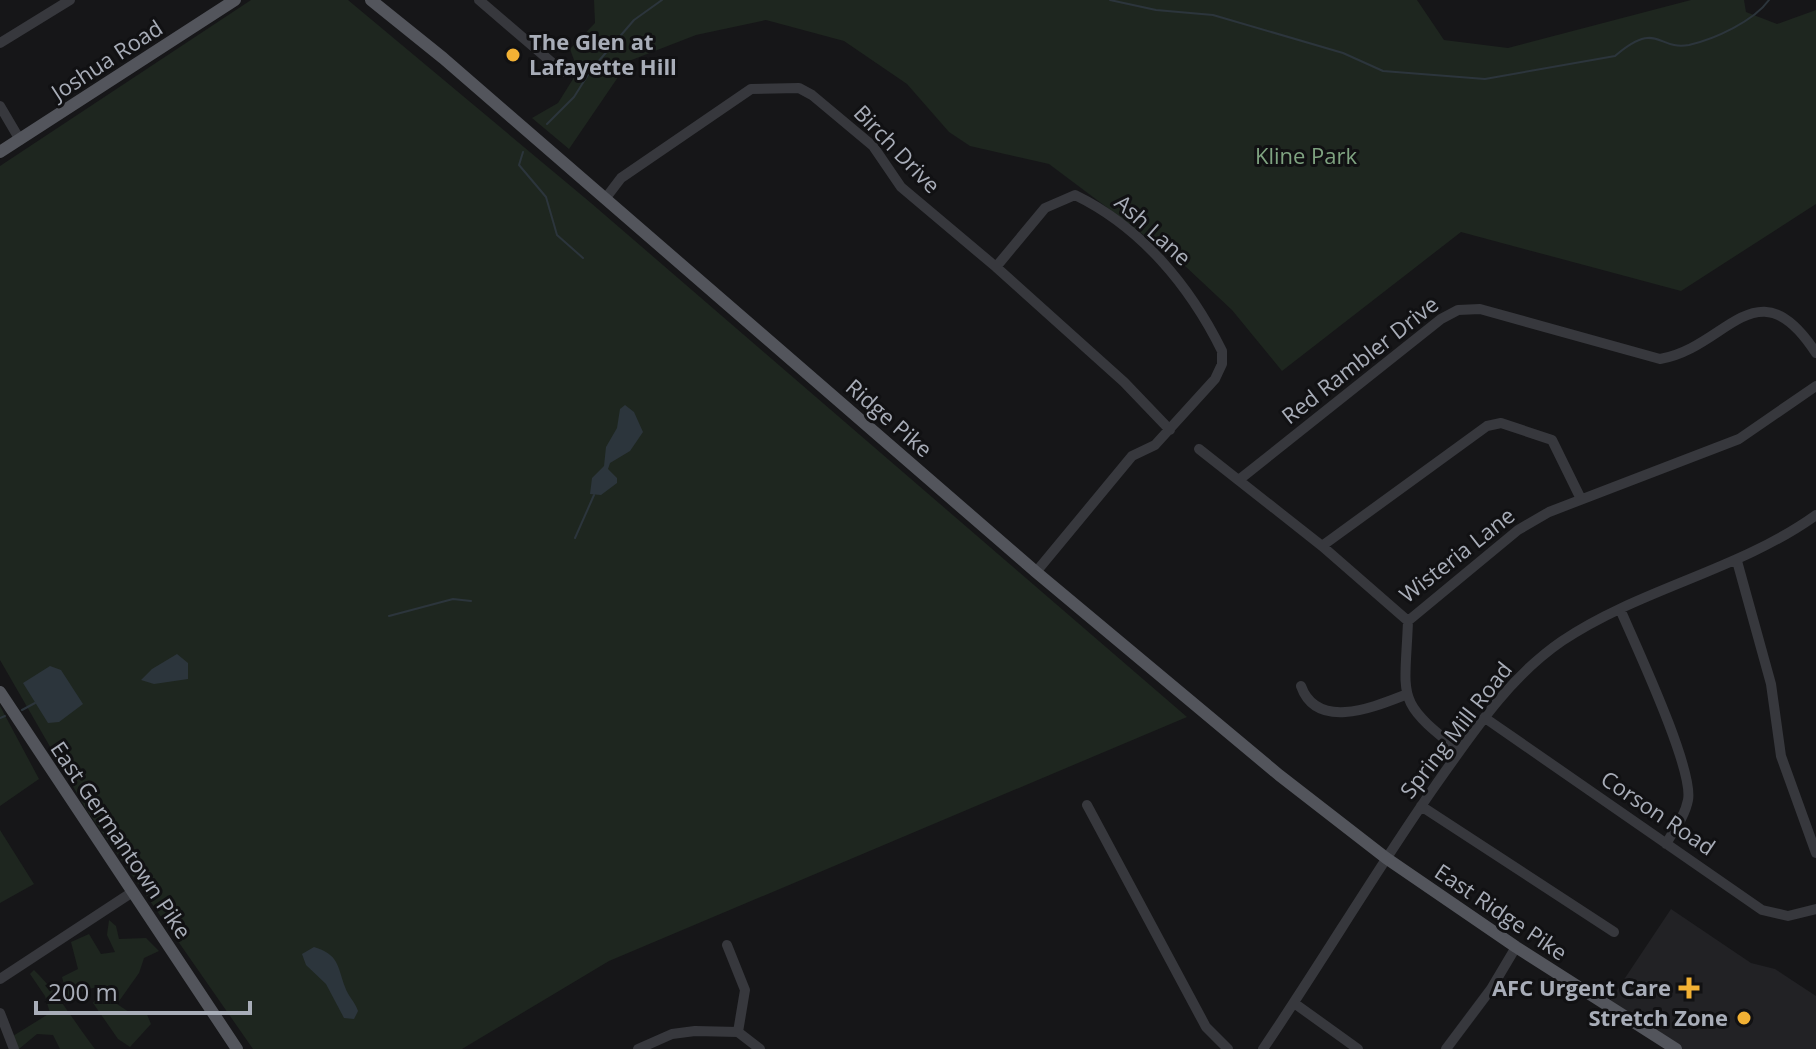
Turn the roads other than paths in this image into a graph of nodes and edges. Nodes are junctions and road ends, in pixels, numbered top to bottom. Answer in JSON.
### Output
{"nodes":[{"id":1,"x":70,"y":0,"type":"edge"},
{"id":2,"x":235,"y":0,"type":"edge"},
{"id":3,"x":371,"y":0,"type":"edge"},
{"id":4,"x":479,"y":0,"type":"edge"},
{"id":5,"x":0,"y":43,"type":"edge"},
{"id":6,"x":563,"y":72,"type":"dead end"},
{"id":7,"x":0,"y":106,"type":"edge"},
{"id":8,"x":20,"y":140,"type":"junction"},
{"id":9,"x":0,"y":152,"type":"edge"},
{"id":10,"x":605,"y":199,"type":"junction"},
{"id":11,"x":996,"y":267,"type":"junction"},
{"id":12,"x":1816,"y":353,"type":"edge"},
{"id":13,"x":1816,"y":386,"type":"edge"},
{"id":14,"x":1170,"y":430,"type":"junction"},
{"id":15,"x":1199,"y":449,"type":"dead end"},
{"id":16,"x":1240,"y":479,"type":"junction"},
{"id":17,"x":1580,"y":497,"type":"junction"},
{"id":18,"x":1816,"y":515,"type":"edge"},
{"id":19,"x":1322,"y":546,"type":"junction"},
{"id":20,"x":1737,"y":561,"type":"junction"},
{"id":21,"x":1036,"y":572,"type":"junction"},
{"id":22,"x":1620,"y":609,"type":"junction"},
{"id":23,"x":1408,"y":621,"type":"junction"},
{"id":24,"x":1301,"y":686,"type":"dead end"},
{"id":25,"x":0,"y":692,"type":"edge"},
{"id":26,"x":1405,"y":695,"type":"junction"},
{"id":27,"x":1485,"y":718,"type":"junction"},
{"id":28,"x":1460,"y":751,"type":"junction"},
{"id":29,"x":1087,"y":805,"type":"dead end"},
{"id":30,"x":1421,"y":806,"type":"junction"},
{"id":31,"x":1666,"y":844,"type":"junction"},
{"id":32,"x":1816,"y":853,"type":"edge"},
{"id":33,"x":1386,"y":858,"type":"junction"},
{"id":34,"x":131,"y":893,"type":"junction"},
{"id":35,"x":1816,"y":909,"type":"edge"},
{"id":36,"x":1614,"y":932,"type":"dead end"},
{"id":37,"x":727,"y":945,"type":"dead end"},
{"id":38,"x":1516,"y":947,"type":"junction"},
{"id":39,"x":0,"y":979,"type":"edge"},
{"id":40,"x":1294,"y":1003,"type":"junction"},
{"id":41,"x":0,"y":1013,"type":"edge"},
{"id":42,"x":738,"y":1032,"type":"junction"},
{"id":43,"x":14,"y":1049,"type":"edge"},
{"id":44,"x":237,"y":1049,"type":"edge"},
{"id":45,"x":638,"y":1049,"type":"edge"},
{"id":46,"x":760,"y":1049,"type":"edge"},
{"id":47,"x":1228,"y":1049,"type":"edge"},
{"id":48,"x":1263,"y":1049,"type":"edge"},
{"id":49,"x":1358,"y":1049,"type":"edge"},
{"id":50,"x":1446,"y":1049,"type":"edge"},
{"id":51,"x":1676,"y":1049,"type":"edge"}],
"edges":[{"from":1,"to":5,"type":"street"},
{"from":2,"to":8,"type":"main road","name":"Joshua Road"},
{"from":3,"to":10,"type":"main road","name":"Ridge Pike"},
{"from":4,"to":6,"type":"street"},
{"from":7,"to":8,"type":"street"},
{"from":8,"to":9,"type":"main road","name":"Joshua Road"},
{"from":10,"to":11,"type":"street","name":"Birch Drive"},
{"from":10,"to":21,"type":"main road","name":"Ridge Pike"},
{"from":11,"to":14,"type":"street","name":"Birch Drive"},
{"from":11,"to":14,"type":"street","name":"Ash Lane"},
{"from":12,"to":16,"type":"street","name":"Red Rambler Drive"},
{"from":13,"to":17,"type":"street","name":"Wisteria Lane"},
{"from":14,"to":21,"type":"street","name":"Ash Lane"},
{"from":15,"to":16,"type":"street","name":"Wisteria Lane"},
{"from":16,"to":19,"type":"street","name":"Wisteria Lane"},
{"from":17,"to":19,"type":"street"},
{"from":17,"to":23,"type":"street","name":"Wisteria Lane"},
{"from":18,"to":20,"type":"street","name":"Spring Mill Road"},
{"from":19,"to":23,"type":"street","name":"Wisteria Lane"},
{"from":20,"to":22,"type":"street","name":"Spring Mill Road"},
{"from":20,"to":32,"type":"street"},
{"from":21,"to":33,"type":"main road","name":"Ridge Pike"},
{"from":22,"to":27,"type":"street","name":"Spring Mill Road"},
{"from":22,"to":31,"type":"street"},
{"from":23,"to":26,"type":"street"},
{"from":24,"to":26,"type":"street"},
{"from":25,"to":34,"type":"main road","name":"East Germantown Pike"},
{"from":26,"to":28,"type":"street"},
{"from":27,"to":28,"type":"street","name":"Spring Mill Road"},
{"from":27,"to":31,"type":"street","name":"Corson Road"},
{"from":28,"to":30,"type":"street","name":"Spring Mill Road"},
{"from":29,"to":47,"type":"street"},
{"from":30,"to":33,"type":"street","name":"Spring Mill Road"},
{"from":30,"to":36,"type":"street"},
{"from":31,"to":35,"type":"street","name":"Corson Road"},
{"from":33,"to":38,"type":"main road","name":"East Ridge Pike"},
{"from":33,"to":40,"type":"street","name":"Spring Mill Road"},
{"from":34,"to":39,"type":"street"},
{"from":34,"to":44,"type":"main road","name":"East Germantown Pike"},
{"from":37,"to":42,"type":"street"},
{"from":38,"to":50,"type":"street"},
{"from":38,"to":51,"type":"main road","name":"East Ridge Pike"},
{"from":40,"to":48,"type":"street","name":"Spring Mill Road"},
{"from":40,"to":49,"type":"street"},
{"from":41,"to":43,"type":"street"},
{"from":42,"to":45,"type":"street"},
{"from":42,"to":46,"type":"street"}]}
